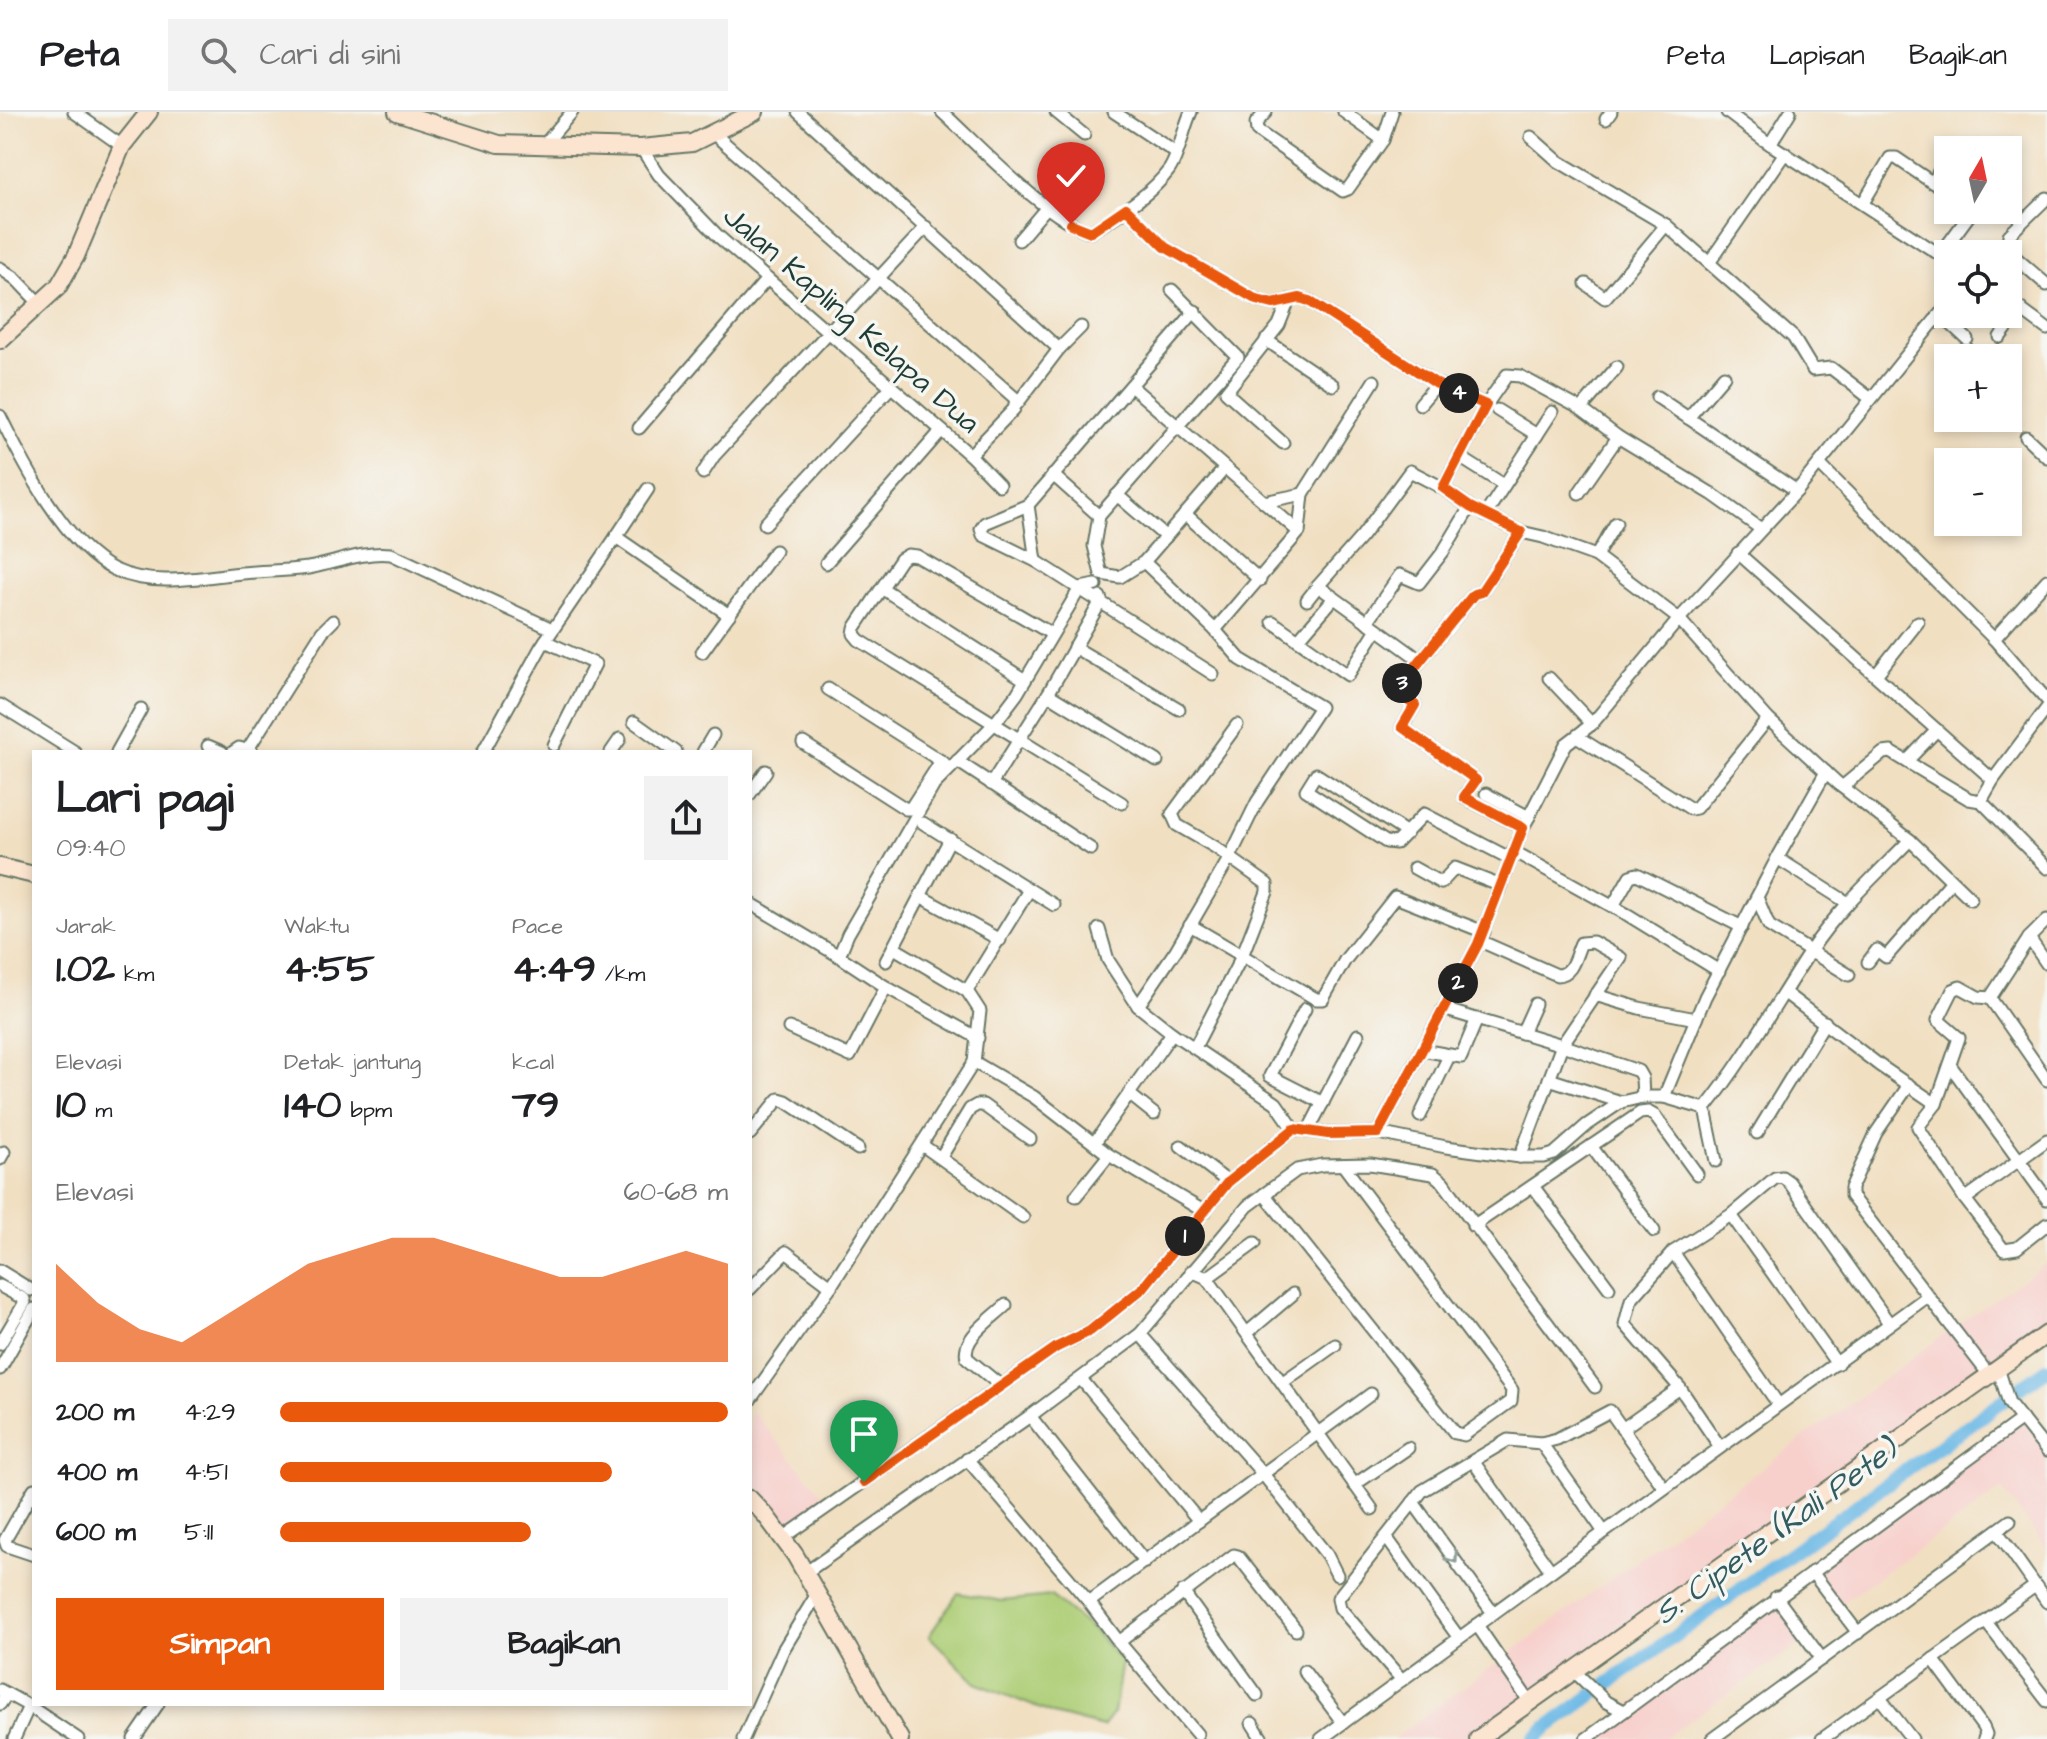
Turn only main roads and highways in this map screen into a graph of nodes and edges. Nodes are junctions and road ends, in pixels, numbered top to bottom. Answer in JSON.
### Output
{"nodes":[{"id":1,"x":149,"y":112,"type":"edge"},
{"id":2,"x":398,"y":112,"type":"edge"},
{"id":3,"x":755,"y":112,"type":"edge"},
{"id":4,"x":0,"y":340,"type":"edge"},
{"id":5,"x":0,"y":867,"type":"edge"},
{"id":6,"x":32,"y":875,"type":"edge"},
{"id":7,"x":2047,"y":1334,"type":"edge"},
{"id":8,"x":752,"y":1501,"type":"edge"},
{"id":9,"x":900,"y":1739,"type":"edge"},
{"id":10,"x":1478,"y":1739,"type":"edge"}],
"edges":[{"from":1,"to":4,"type":"main road"},
{"from":2,"to":3,"type":"main road"},
{"from":5,"to":6,"type":"main road"},
{"from":7,"to":10,"type":"main road"},
{"from":8,"to":9,"type":"main road"}]}
